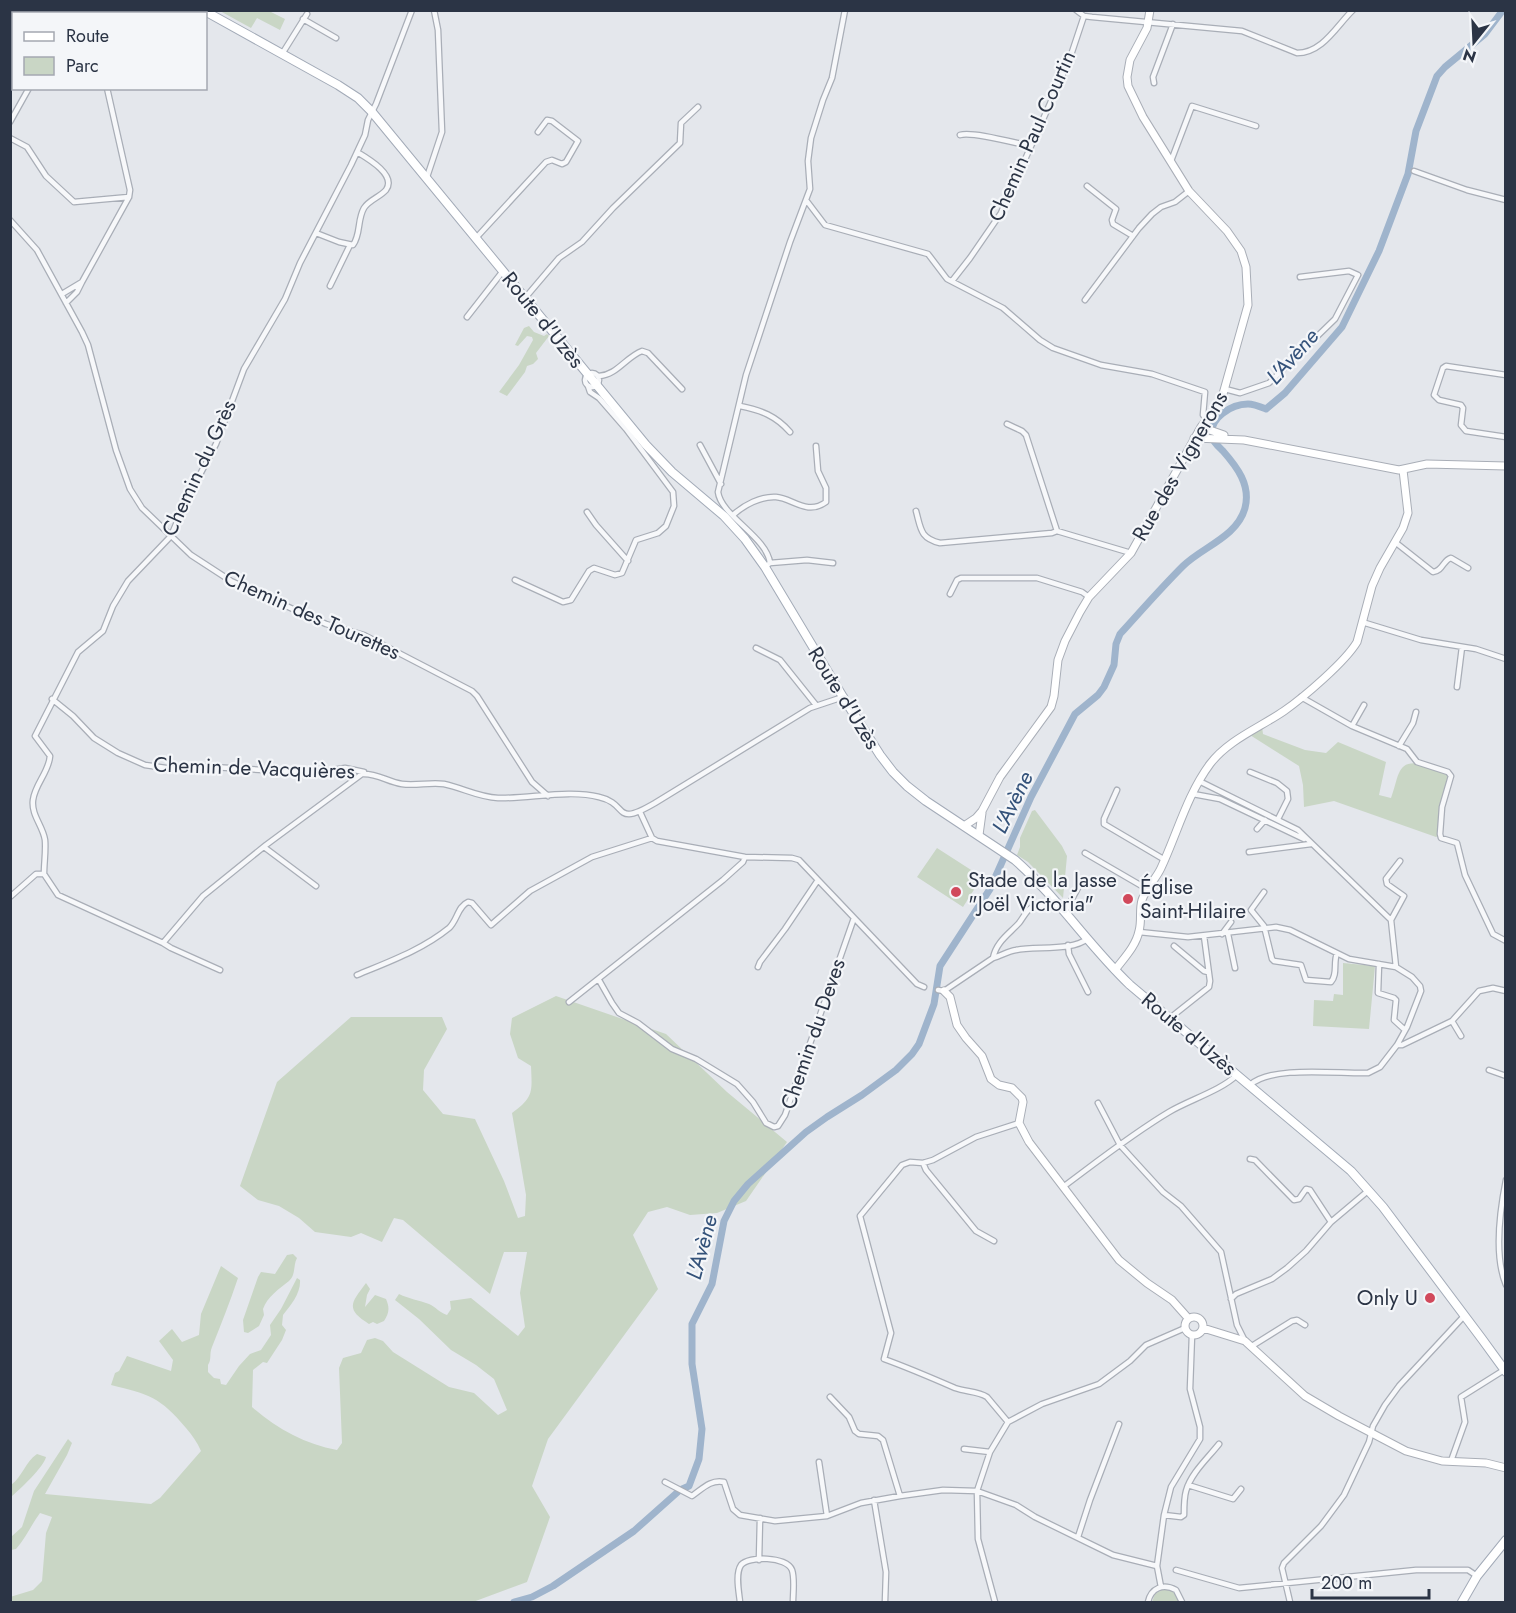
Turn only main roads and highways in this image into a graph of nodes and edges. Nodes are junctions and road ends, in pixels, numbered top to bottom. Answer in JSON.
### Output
{"nodes":[{"id":1,"x":207,"y":12,"type":"edge"},
{"id":2,"x":1505,"y":1371,"type":"edge"},
{"id":3,"x":1504,"y":1542,"type":"edge"},
{"id":4,"x":1462,"y":1602,"type":"edge"}],
"edges":[{"from":1,"to":2,"type":"main road","name":"Route d'Uzès"},
{"from":3,"to":4,"type":"main road"}]}
